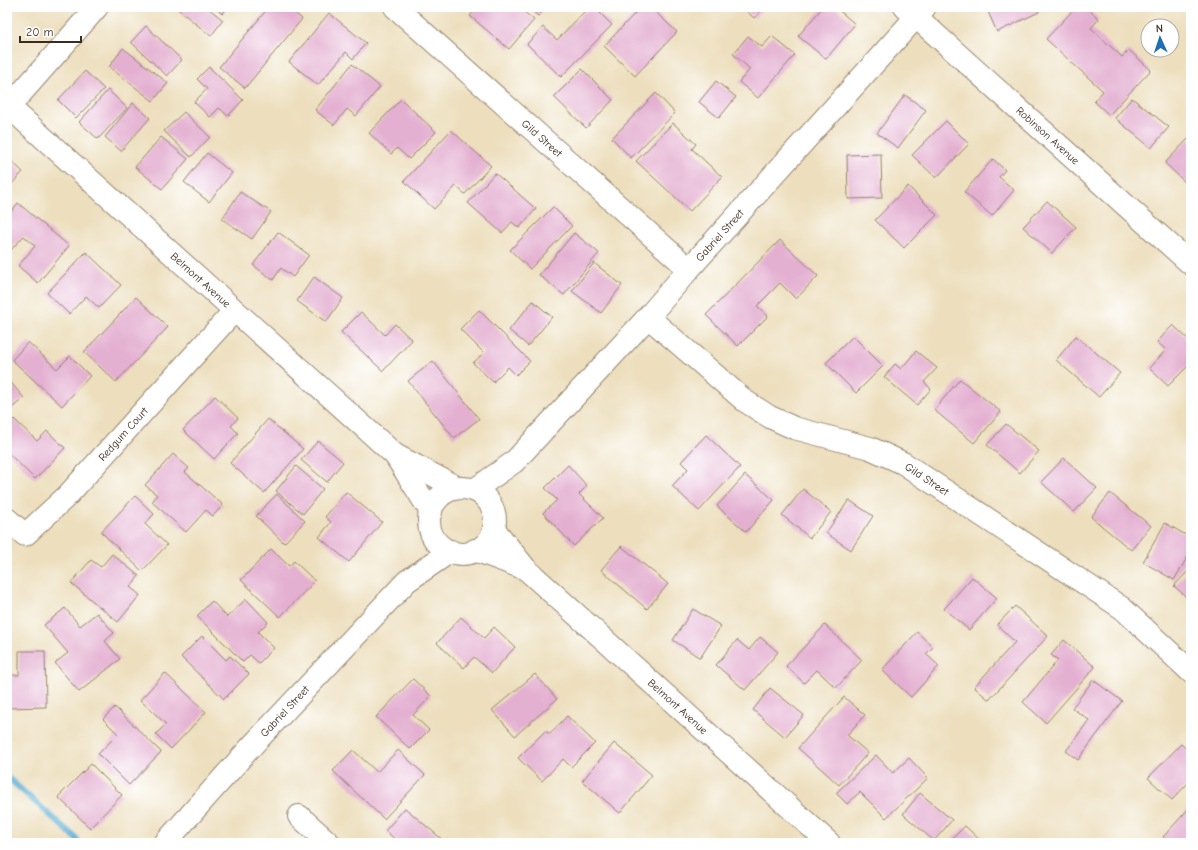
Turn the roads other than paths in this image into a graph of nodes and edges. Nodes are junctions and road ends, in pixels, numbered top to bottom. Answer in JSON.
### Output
{"nodes":[{"id":1,"x":97,"y":7,"type":"edge"},
{"id":2,"x":394,"y":7,"type":"edge"},
{"id":3,"x":915,"y":10,"type":"edge"},
{"id":4,"x":8,"y":106,"type":"edge"},
{"id":5,"x":1191,"y":264,"type":"edge"},
{"id":6,"x":689,"y":269,"type":"junction"},
{"id":7,"x":234,"y":311,"type":"junction"},
{"id":8,"x":648,"y":318,"type":"junction"},
{"id":9,"x":395,"y":455,"type":"junction"},
{"id":10,"x":514,"y":462,"type":"junction"},
{"id":11,"x":466,"y":489,"type":"junction"},
{"id":12,"x":492,"y":508,"type":"junction"},
{"id":13,"x":431,"y":512,"type":"junction"},
{"id":14,"x":7,"y":519,"type":"edge"},
{"id":15,"x":494,"y":529,"type":"junction"},
{"id":16,"x":432,"y":534,"type":"junction"},
{"id":17,"x":475,"y":550,"type":"junction"},
{"id":18,"x":451,"y":551,"type":"junction"},
{"id":19,"x":526,"y":569,"type":"junction"},
{"id":20,"x":407,"y":581,"type":"junction"},
{"id":21,"x":1191,"y":672,"type":"edge"},
{"id":22,"x":299,"y":816,"type":"dead end"},
{"id":23,"x":165,"y":843,"type":"edge"},
{"id":24,"x":329,"y":843,"type":"edge"},
{"id":25,"x":829,"y":843,"type":"edge"}],
"edges":[{"from":1,"to":4,"type":"street"},
{"from":2,"to":6,"type":"street","name":"Gild Street"},
{"from":3,"to":5,"type":"street","name":"Robinson Avenue"},
{"from":3,"to":6,"type":"street","name":"Gabriel Street"},
{"from":4,"to":7,"type":"street","name":"Belmont Avenue"},
{"from":6,"to":8,"type":"street","name":"Gabriel Street"},
{"from":7,"to":9,"type":"street","name":"Belmont Avenue"},
{"from":7,"to":14,"type":"street","name":"Redgum Court"},
{"from":8,"to":10,"type":"street","name":"Gabriel Street"},
{"from":8,"to":21,"type":"street","name":"Gild Street"},
{"from":9,"to":11,"type":"street","name":"Belmont Avenue"},
{"from":9,"to":13,"type":"street","name":"Belmont Avenue"},
{"from":10,"to":11,"type":"street","name":"Gabriel Street"},
{"from":10,"to":12,"type":"street","name":"Gabriel Street"},
{"from":11,"to":12,"type":"street"},
{"from":11,"to":13,"type":"street"},
{"from":12,"to":15,"type":"street"},
{"from":13,"to":16,"type":"street"},
{"from":15,"to":17,"type":"street"},
{"from":15,"to":19,"type":"street","name":"Belmont Avenue"},
{"from":16,"to":18,"type":"street"},
{"from":16,"to":20,"type":"street","name":"Gabriel Street"},
{"from":17,"to":18,"type":"street"},
{"from":17,"to":19,"type":"street","name":"Belmont Avenue"},
{"from":18,"to":20,"type":"street","name":"Gabriel Street"},
{"from":19,"to":25,"type":"street","name":"Belmont Avenue"},
{"from":20,"to":23,"type":"street","name":"Gabriel Street"},
{"from":22,"to":24,"type":"street"}]}
